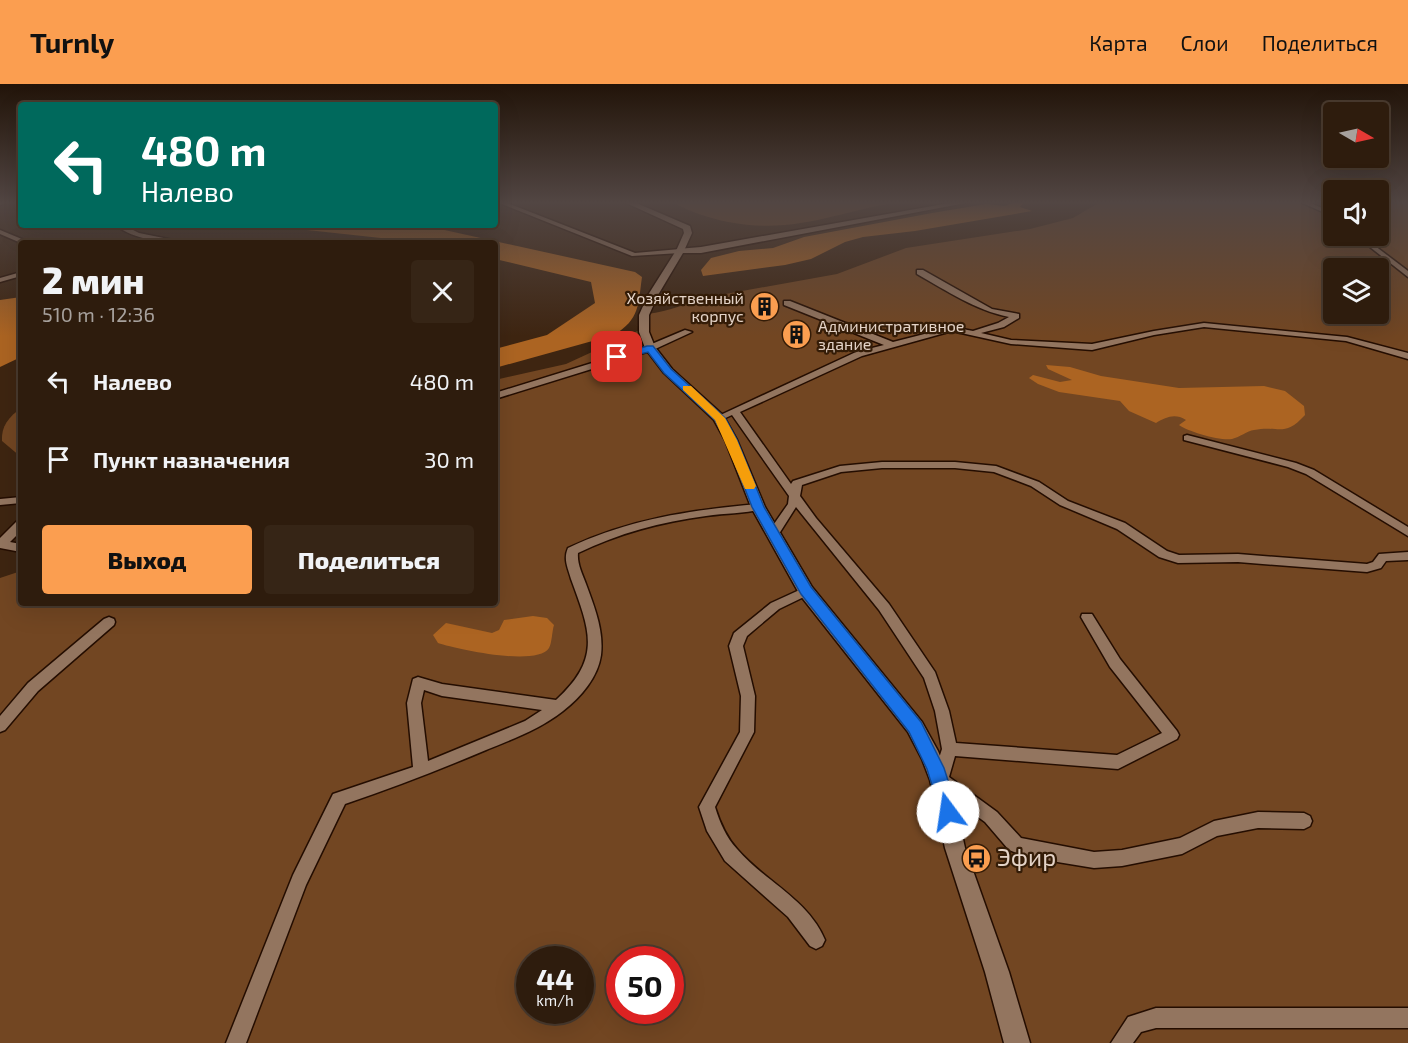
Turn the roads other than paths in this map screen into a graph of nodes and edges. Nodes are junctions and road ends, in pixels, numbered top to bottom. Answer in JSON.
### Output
{"nodes":[{"id":1,"x":613,"y":247,"type":"edge"},
{"id":2,"x":683,"y":247,"type":"edge"},
{"id":3,"x":719,"y":247,"type":"edge"},
{"id":4,"x":1373,"y":247,"type":"edge"},
{"id":5,"x":681,"y":251,"type":"junction"},
{"id":6,"x":920,"y":272,"type":"dead end"},
{"id":7,"x":1408,"y":274,"type":"edge"},
{"id":8,"x":18,"y":275,"type":"edge"},
{"id":9,"x":0,"y":280,"type":"edge"},
{"id":10,"x":787,"y":303,"type":"dead end"},
{"id":11,"x":688,"y":332,"type":"dead end"},
{"id":12,"x":976,"y":332,"type":"junction"},
{"id":13,"x":892,"y":345,"type":"junction"},
{"id":14,"x":650,"y":348,"type":"junction"},
{"id":15,"x":1408,"y":356,"type":"edge"},
{"id":16,"x":498,"y":395,"type":"edge"},
{"id":17,"x":734,"y":411,"type":"junction"},
{"id":18,"x":719,"y":418,"type":"junction"},
{"id":19,"x":1186,"y":438,"type":"dead end"},
{"id":20,"x":794,"y":494,"type":"junction"},
{"id":21,"x":18,"y":500,"type":"edge"},
{"id":22,"x":0,"y":502,"type":"edge"},
{"id":23,"x":758,"y":507,"type":"junction"},
{"id":24,"x":18,"y":527,"type":"edge"},
{"id":25,"x":1408,"y":532,"type":"edge"},
{"id":26,"x":773,"y":534,"type":"junction"},
{"id":27,"x":18,"y":548,"type":"edge"},
{"id":28,"x":1408,"y":556,"type":"edge"},
{"id":29,"x":806,"y":591,"type":"junction"},
{"id":30,"x":1087,"y":617,"type":"dead end"},
{"id":31,"x":109,"y":621,"type":"dead end"},
{"id":32,"x":559,"y":706,"type":"junction"},
{"id":33,"x":0,"y":726,"type":"edge"},
{"id":34,"x":950,"y":749,"type":"junction"},
{"id":35,"x":421,"y":771,"type":"junction"},
{"id":36,"x":940,"y":780,"type":"junction"},
{"id":37,"x":1304,"y":821,"type":"dead end"},
{"id":38,"x":816,"y":940,"type":"dead end"},
{"id":39,"x":1408,"y":1018,"type":"edge"},
{"id":40,"x":236,"y":1043,"type":"edge"},
{"id":41,"x":1017,"y":1043,"type":"edge"},
{"id":42,"x":1120,"y":1043,"type":"edge"}],
"edges":[{"from":1,"to":5,"type":"street"},
{"from":2,"to":5,"type":"main road"},
{"from":3,"to":5,"type":"main road"},
{"from":4,"to":7,"type":"street"},
{"from":5,"to":14,"type":"main road"},
{"from":6,"to":12,"type":"street"},
{"from":8,"to":9,"type":"street"},
{"from":10,"to":13,"type":"street"},
{"from":11,"to":14,"type":"street"},
{"from":12,"to":13,"type":"street"},
{"from":12,"to":15,"type":"street"},
{"from":13,"to":17,"type":"street"},
{"from":14,"to":16,"type":"street"},
{"from":14,"to":18,"type":"main road"},
{"from":17,"to":18,"type":"street"},
{"from":17,"to":20,"type":"street"},
{"from":18,"to":23,"type":"main road"},
{"from":19,"to":25,"type":"street"},
{"from":20,"to":26,"type":"street"},
{"from":20,"to":28,"type":"street"},
{"from":20,"to":34,"type":"street"},
{"from":21,"to":22,"type":"street"},
{"from":23,"to":26,"type":"main road"},
{"from":23,"to":32,"type":"street"},
{"from":24,"to":27,"type":"street"},
{"from":26,"to":29,"type":"main road"},
{"from":29,"to":36,"type":"main road"},
{"from":29,"to":38,"type":"street"},
{"from":30,"to":34,"type":"street"},
{"from":31,"to":33,"type":"street"},
{"from":32,"to":35,"type":"street"},
{"from":32,"to":35,"type":"street"},
{"from":34,"to":36,"type":"street"},
{"from":35,"to":40,"type":"street"},
{"from":36,"to":37,"type":"street"},
{"from":36,"to":41,"type":"main road"},
{"from":39,"to":42,"type":"street"}]}
